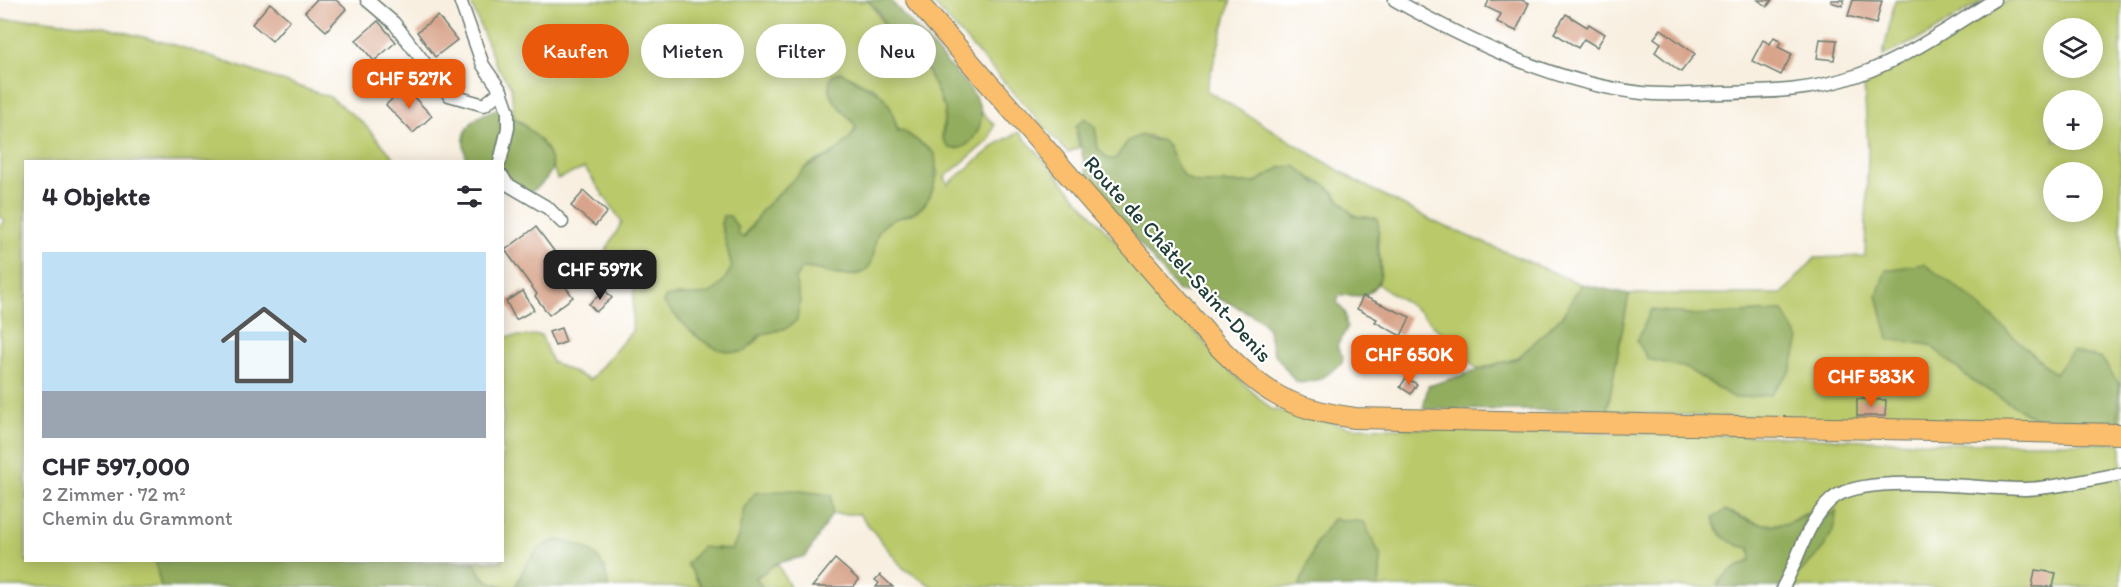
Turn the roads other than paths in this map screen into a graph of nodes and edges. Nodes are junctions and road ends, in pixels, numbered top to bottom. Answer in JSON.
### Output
{"nodes":[{"id":1,"x":367,"y":0,"type":"edge"},
{"id":2,"x":460,"y":0,"type":"edge"},
{"id":3,"x":916,"y":0,"type":"edge"},
{"id":4,"x":1395,"y":0,"type":"edge"},
{"id":5,"x":1994,"y":0,"type":"edge"},
{"id":6,"x":501,"y":91,"type":"junction"},
{"id":7,"x":500,"y":160,"type":"edge"},
{"id":8,"x":504,"y":179,"type":"edge"},
{"id":9,"x":562,"y":222,"type":"dead end"},
{"id":10,"x":2121,"y":434,"type":"edge"},
{"id":11,"x":2121,"y":474,"type":"edge"},
{"id":12,"x":1783,"y":587,"type":"edge"}],
"edges":[{"from":1,"to":6,"type":"street"},
{"from":2,"to":6,"type":"street"},
{"from":3,"to":10,"type":"main road","name":"Route de Châtel-Saint-Denis"},
{"from":4,"to":5,"type":"street"},
{"from":6,"to":7,"type":"street"},
{"from":8,"to":9,"type":"street"},
{"from":11,"to":12,"type":"street"}]}
